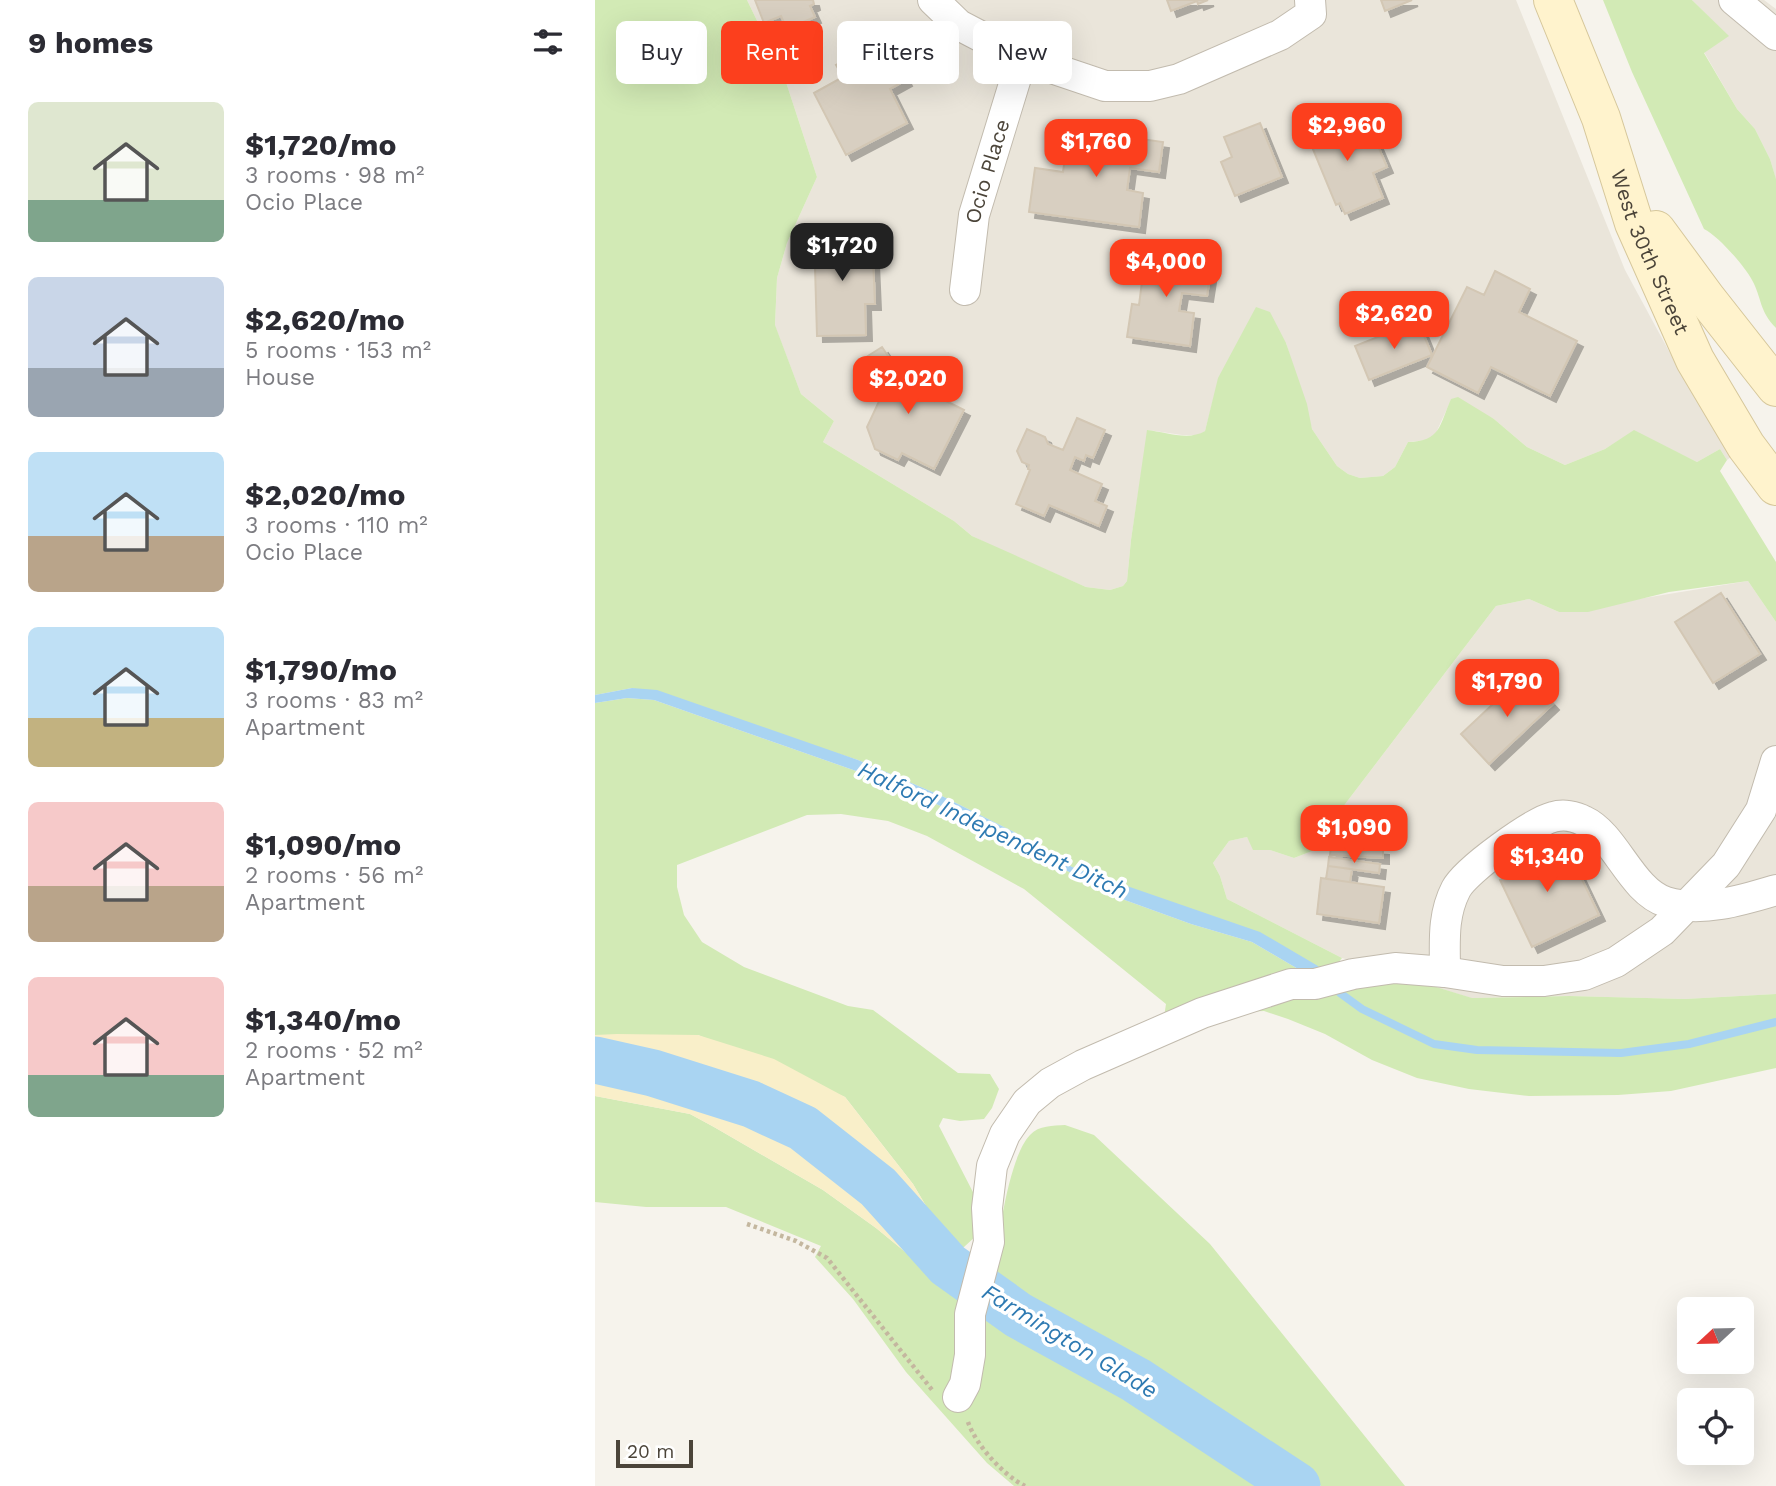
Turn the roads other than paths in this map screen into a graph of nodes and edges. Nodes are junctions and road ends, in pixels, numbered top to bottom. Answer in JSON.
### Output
{"nodes":[{"id":1,"x":933,"y":0,"type":"edge"},
{"id":2,"x":1553,"y":0,"type":"edge"},
{"id":3,"x":1734,"y":0,"type":"edge"},
{"id":4,"x":1311,"y":7,"type":"edge"},
{"id":5,"x":973,"y":31,"type":"edge"},
{"id":6,"x":1776,"y":35,"type":"edge"},
{"id":7,"x":1072,"y":75,"type":"edge"},
{"id":8,"x":1014,"y":84,"type":"edge"},
{"id":9,"x":1601,"y":118,"type":"junction"},
{"id":10,"x":965,"y":290,"type":"dead end"},
{"id":11,"x":1776,"y":387,"type":"edge"},
{"id":12,"x":1776,"y":486,"type":"edge"},
{"id":13,"x":1776,"y":761,"type":"edge"},
{"id":14,"x":1776,"y":890,"type":"edge"},
{"id":15,"x":1688,"y":905,"type":"junction"},
{"id":16,"x":1445,"y":972,"type":"junction"},
{"id":17,"x":958,"y":1397,"type":"road end"}],
"edges":[{"from":1,"to":5,"type":"street"},
{"from":2,"to":9,"type":"main road","name":"West 30th Street"},
{"from":3,"to":6,"type":"street"},
{"from":4,"to":7,"type":"street"},
{"from":8,"to":10,"type":"street","name":"Ocio Place"},
{"from":9,"to":11,"type":"main road"},
{"from":9,"to":12,"type":"main road","name":"West 30th Street"},
{"from":13,"to":15,"type":"street"},
{"from":14,"to":15,"type":"street"},
{"from":15,"to":16,"type":"street"},
{"from":15,"to":16,"type":"street"},
{"from":16,"to":17,"type":"street"}]}
